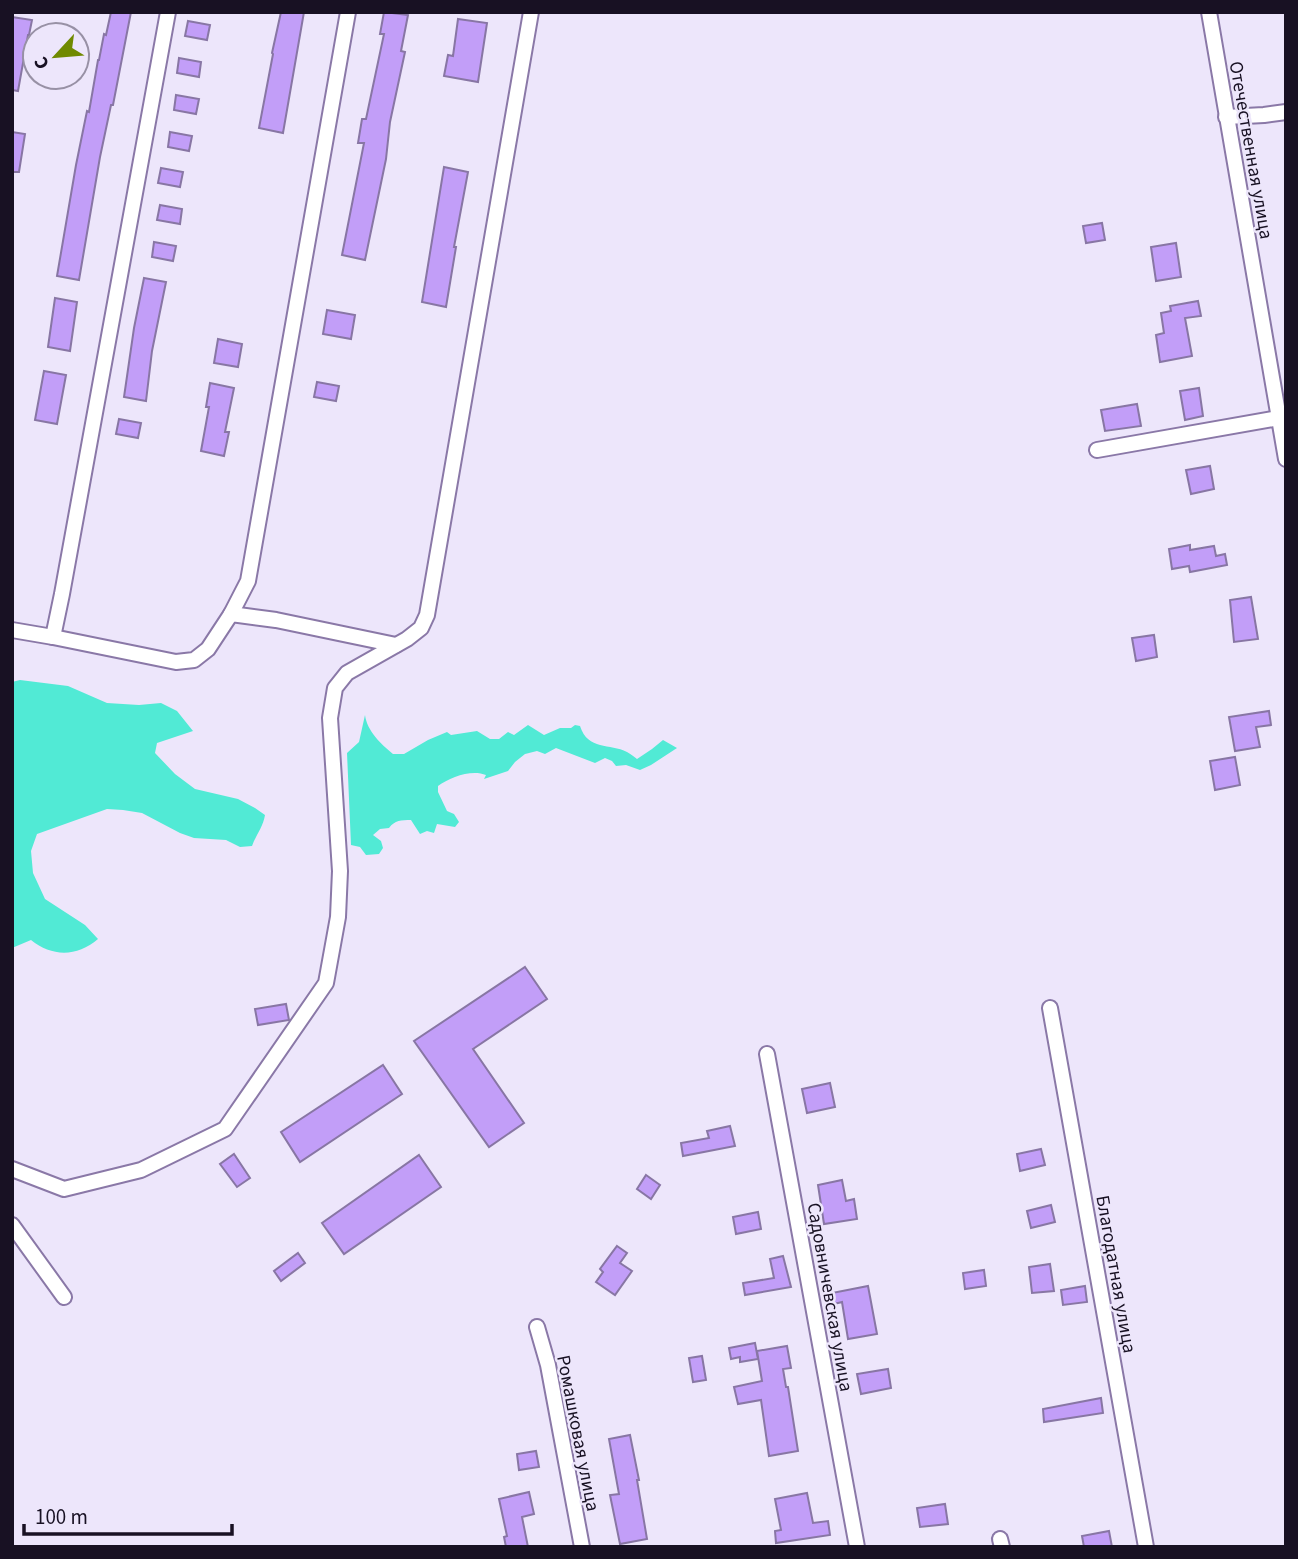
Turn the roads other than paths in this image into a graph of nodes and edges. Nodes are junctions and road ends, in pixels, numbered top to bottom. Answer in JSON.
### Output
{"nodes":[{"id":1,"x":168,"y":12,"type":"edge"},
{"id":2,"x":348,"y":12,"type":"edge"},
{"id":3,"x":531,"y":12,"type":"edge"},
{"id":4,"x":1209,"y":12,"type":"edge"},
{"id":5,"x":1286,"y":112,"type":"edge"},
{"id":6,"x":1226,"y":117,"type":"junction"},
{"id":7,"x":1279,"y":418,"type":"junction"},
{"id":8,"x":1097,"y":450,"type":"dead end"},
{"id":9,"x":1286,"y":459,"type":"edge"},
{"id":10,"x":232,"y":614,"type":"junction"},
{"id":11,"x":12,"y":631,"type":"edge"},
{"id":12,"x":53,"y":637,"type":"junction"},
{"id":13,"x":396,"y":645,"type":"junction"},
{"id":14,"x":1050,"y":1008,"type":"dead end"},
{"id":15,"x":767,"y":1054,"type":"dead end"},
{"id":16,"x":12,"y":1169,"type":"edge"},
{"id":17,"x":12,"y":1225,"type":"edge"},
{"id":18,"x":64,"y":1297,"type":"dead end"},
{"id":19,"x":537,"y":1327,"type":"dead end"},
{"id":20,"x":582,"y":1547,"type":"edge"},
{"id":21,"x":857,"y":1547,"type":"edge"},
{"id":22,"x":1146,"y":1547,"type":"edge"}],
"edges":[{"from":1,"to":12,"type":"street"},
{"from":2,"to":10,"type":"street"},
{"from":3,"to":13,"type":"street"},
{"from":4,"to":6,"type":"street","name":"Отечественная улица"},
{"from":5,"to":6,"type":"street"},
{"from":6,"to":7,"type":"street","name":"Отечественная улица"},
{"from":7,"to":8,"type":"street"},
{"from":7,"to":9,"type":"street","name":"Отечественная улица"},
{"from":10,"to":12,"type":"street"},
{"from":10,"to":13,"type":"street"},
{"from":11,"to":12,"type":"street"},
{"from":13,"to":16,"type":"street"},
{"from":14,"to":22,"type":"street","name":"Благодатная улица"},
{"from":15,"to":21,"type":"street","name":"Садовничевская улица"},
{"from":17,"to":18,"type":"street"},
{"from":19,"to":20,"type":"street","name":"Ромашковая улица"}]}
